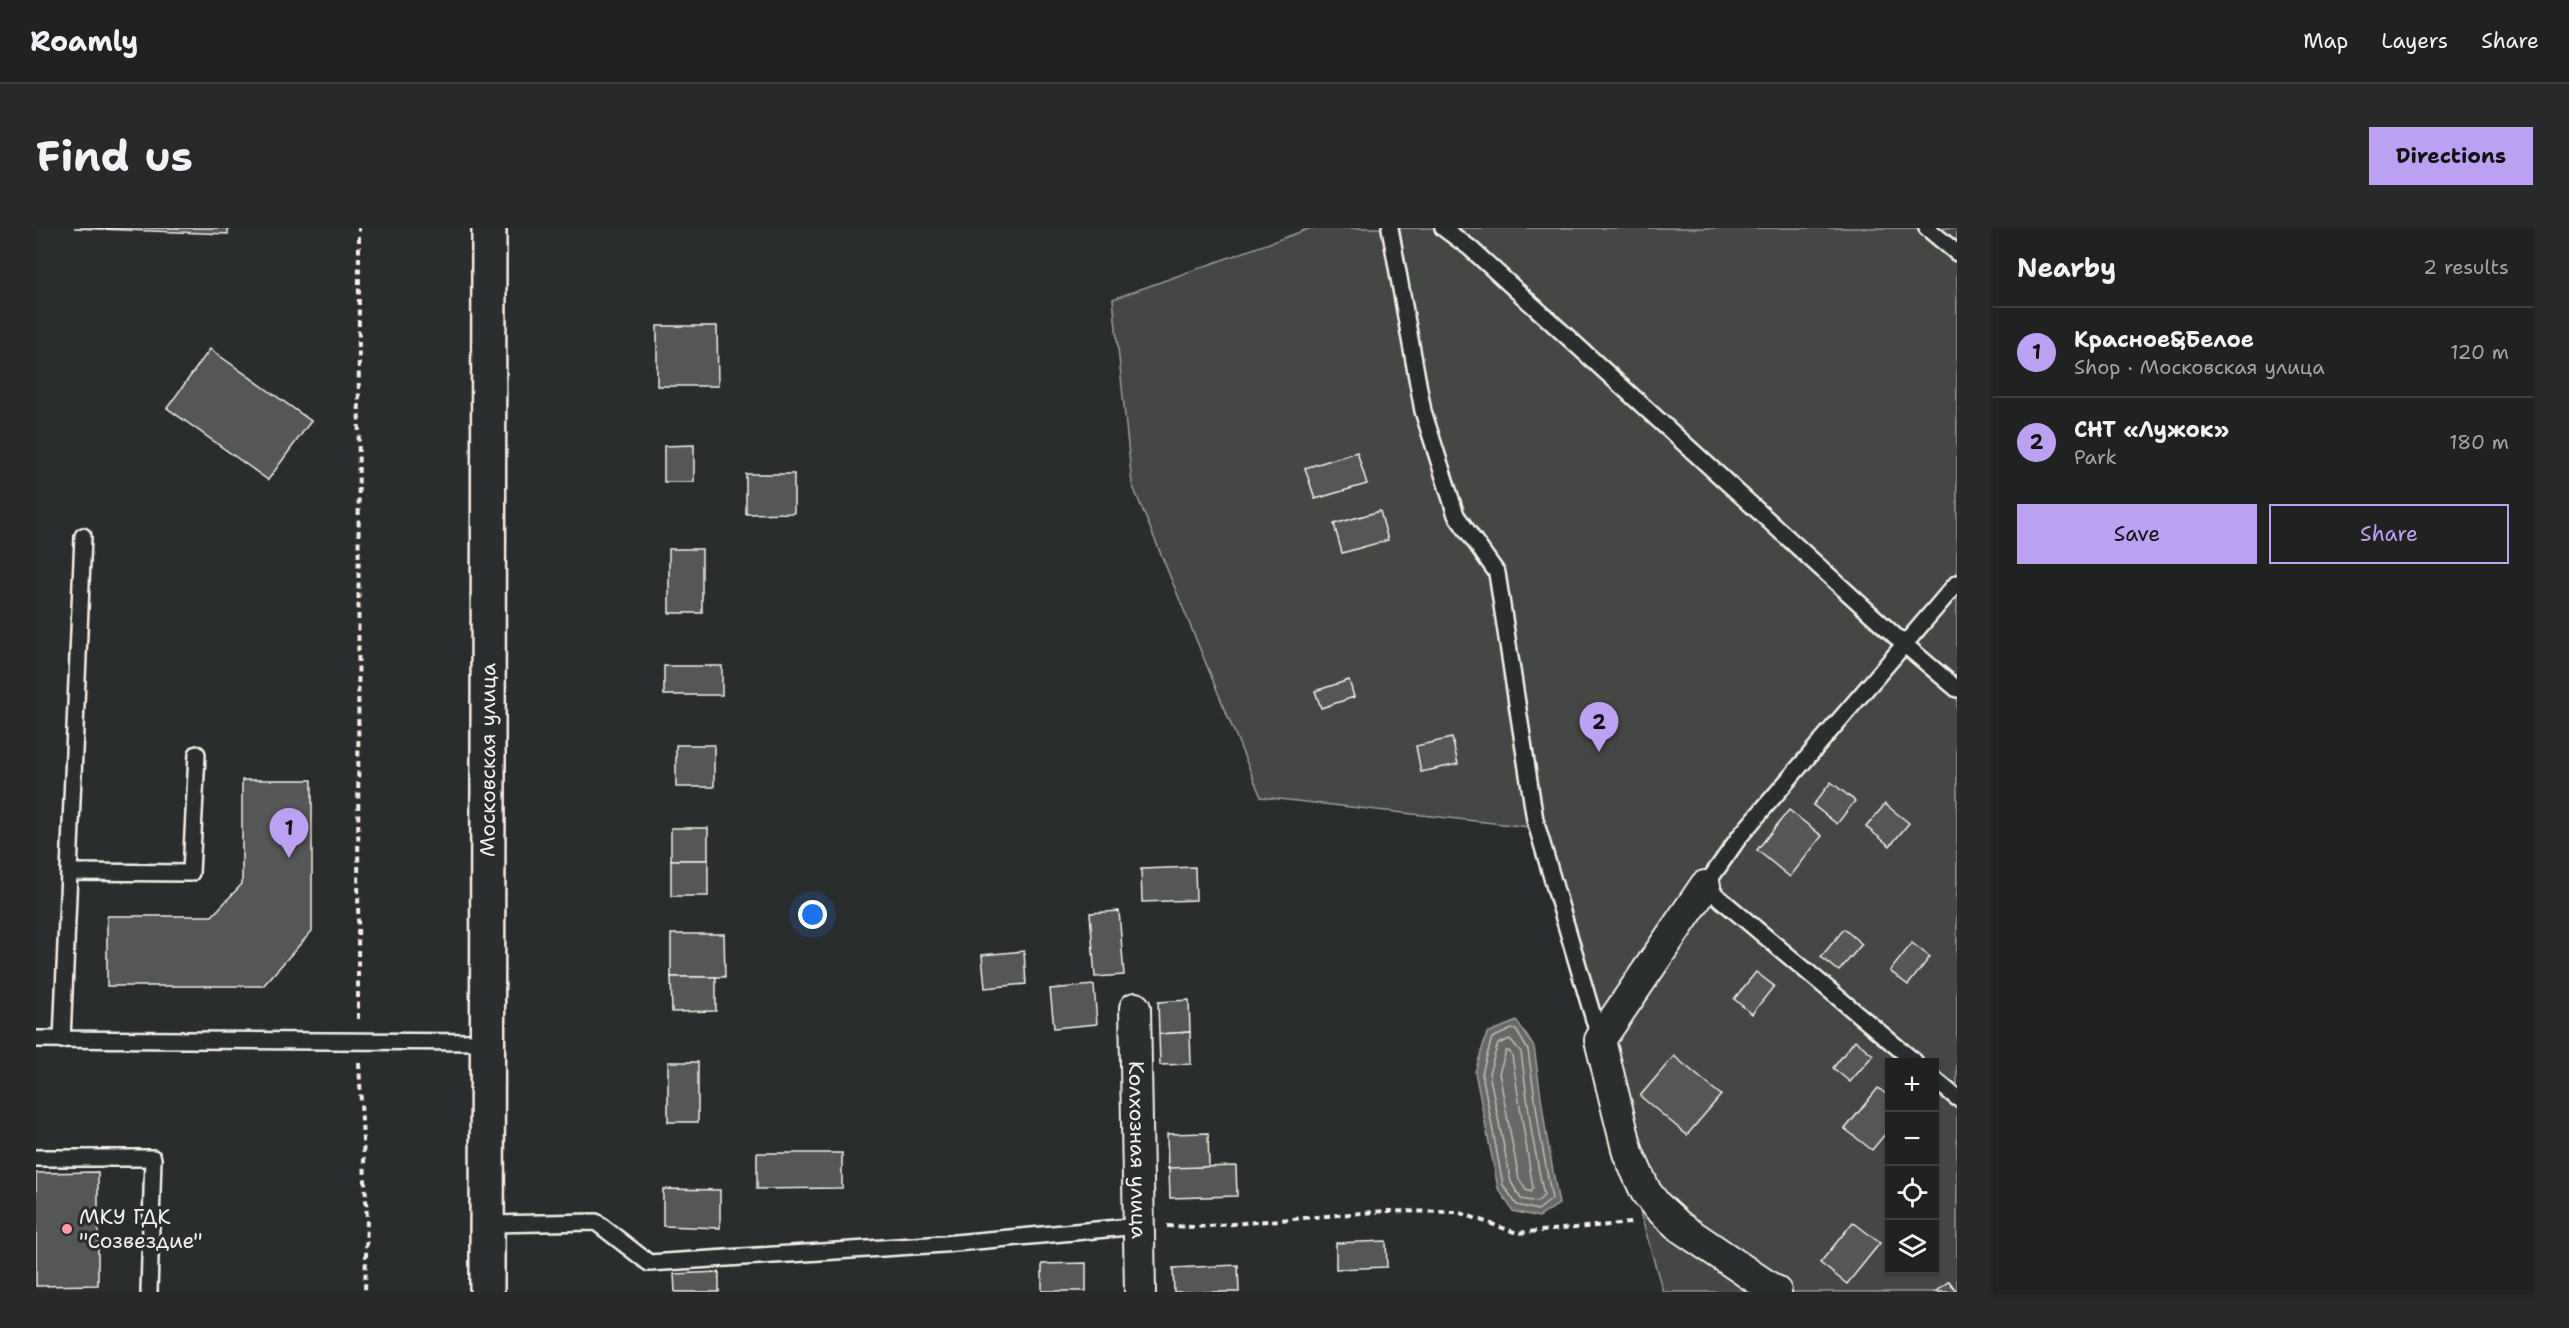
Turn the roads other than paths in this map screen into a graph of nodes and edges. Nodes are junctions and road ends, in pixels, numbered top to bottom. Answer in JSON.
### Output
{"nodes":[{"id":1,"x":489,"y":228,"type":"edge"},
{"id":2,"x":1390,"y":228,"type":"edge"},
{"id":3,"x":1443,"y":228,"type":"edge"},
{"id":4,"x":1927,"y":228,"type":"edge"},
{"id":5,"x":1957,"y":252,"type":"edge"},
{"id":6,"x":83,"y":536,"type":"dead end"},
{"id":7,"x":1957,"y":584,"type":"edge"},
{"id":8,"x":1905,"y":645,"type":"junction"},
{"id":9,"x":1957,"y":689,"type":"edge"},
{"id":10,"x":197,"y":754,"type":"dead end"},
{"id":11,"x":69,"y":872,"type":"junction"},
{"id":12,"x":1705,"y":886,"type":"junction"},
{"id":13,"x":1135,"y":1008,"type":"dead end"},
{"id":14,"x":36,"y":1039,"type":"edge"},
{"id":15,"x":62,"y":1040,"type":"junction"},
{"id":16,"x":1600,"y":1040,"type":"junction"},
{"id":17,"x":486,"y":1042,"type":"junction"},
{"id":18,"x":1910,"y":1058,"type":"edge"},
{"id":19,"x":1939,"y":1082,"type":"edge"},
{"id":20,"x":1957,"y":1098,"type":"edge"},
{"id":21,"x":36,"y":1158,"type":"edge"},
{"id":22,"x":487,"y":1224,"type":"junction"},
{"id":23,"x":1139,"y":1226,"type":"junction"},
{"id":24,"x":149,"y":1292,"type":"edge"},
{"id":25,"x":487,"y":1292,"type":"edge"},
{"id":26,"x":1140,"y":1292,"type":"edge"},
{"id":27,"x":1776,"y":1292,"type":"edge"}],
"edges":[{"from":1,"to":17,"type":"highway","name":"Московская улица"},
{"from":2,"to":16,"type":"lane"},
{"from":3,"to":8,"type":"lane"},
{"from":4,"to":5,"type":"lane"},
{"from":6,"to":11,"type":"lane"},
{"from":7,"to":8,"type":"lane"},
{"from":8,"to":9,"type":"lane"},
{"from":8,"to":12,"type":"lane"},
{"from":10,"to":11,"type":"lane"},
{"from":11,"to":15,"type":"lane"},
{"from":12,"to":16,"type":"street"},
{"from":12,"to":18,"type":"lane"},
{"from":13,"to":23,"type":"street","name":"Колхозная улица"},
{"from":14,"to":15,"type":"lane"},
{"from":15,"to":17,"type":"lane"},
{"from":16,"to":27,"type":"street"},
{"from":17,"to":22,"type":"highway","name":"Московская улица"},
{"from":19,"to":20,"type":"lane"},
{"from":21,"to":24,"type":"lane"},
{"from":22,"to":23,"type":"lane"},
{"from":22,"to":25,"type":"highway","name":"Московская улица"},
{"from":23,"to":26,"type":"street","name":"Колхозная улица"}]}
